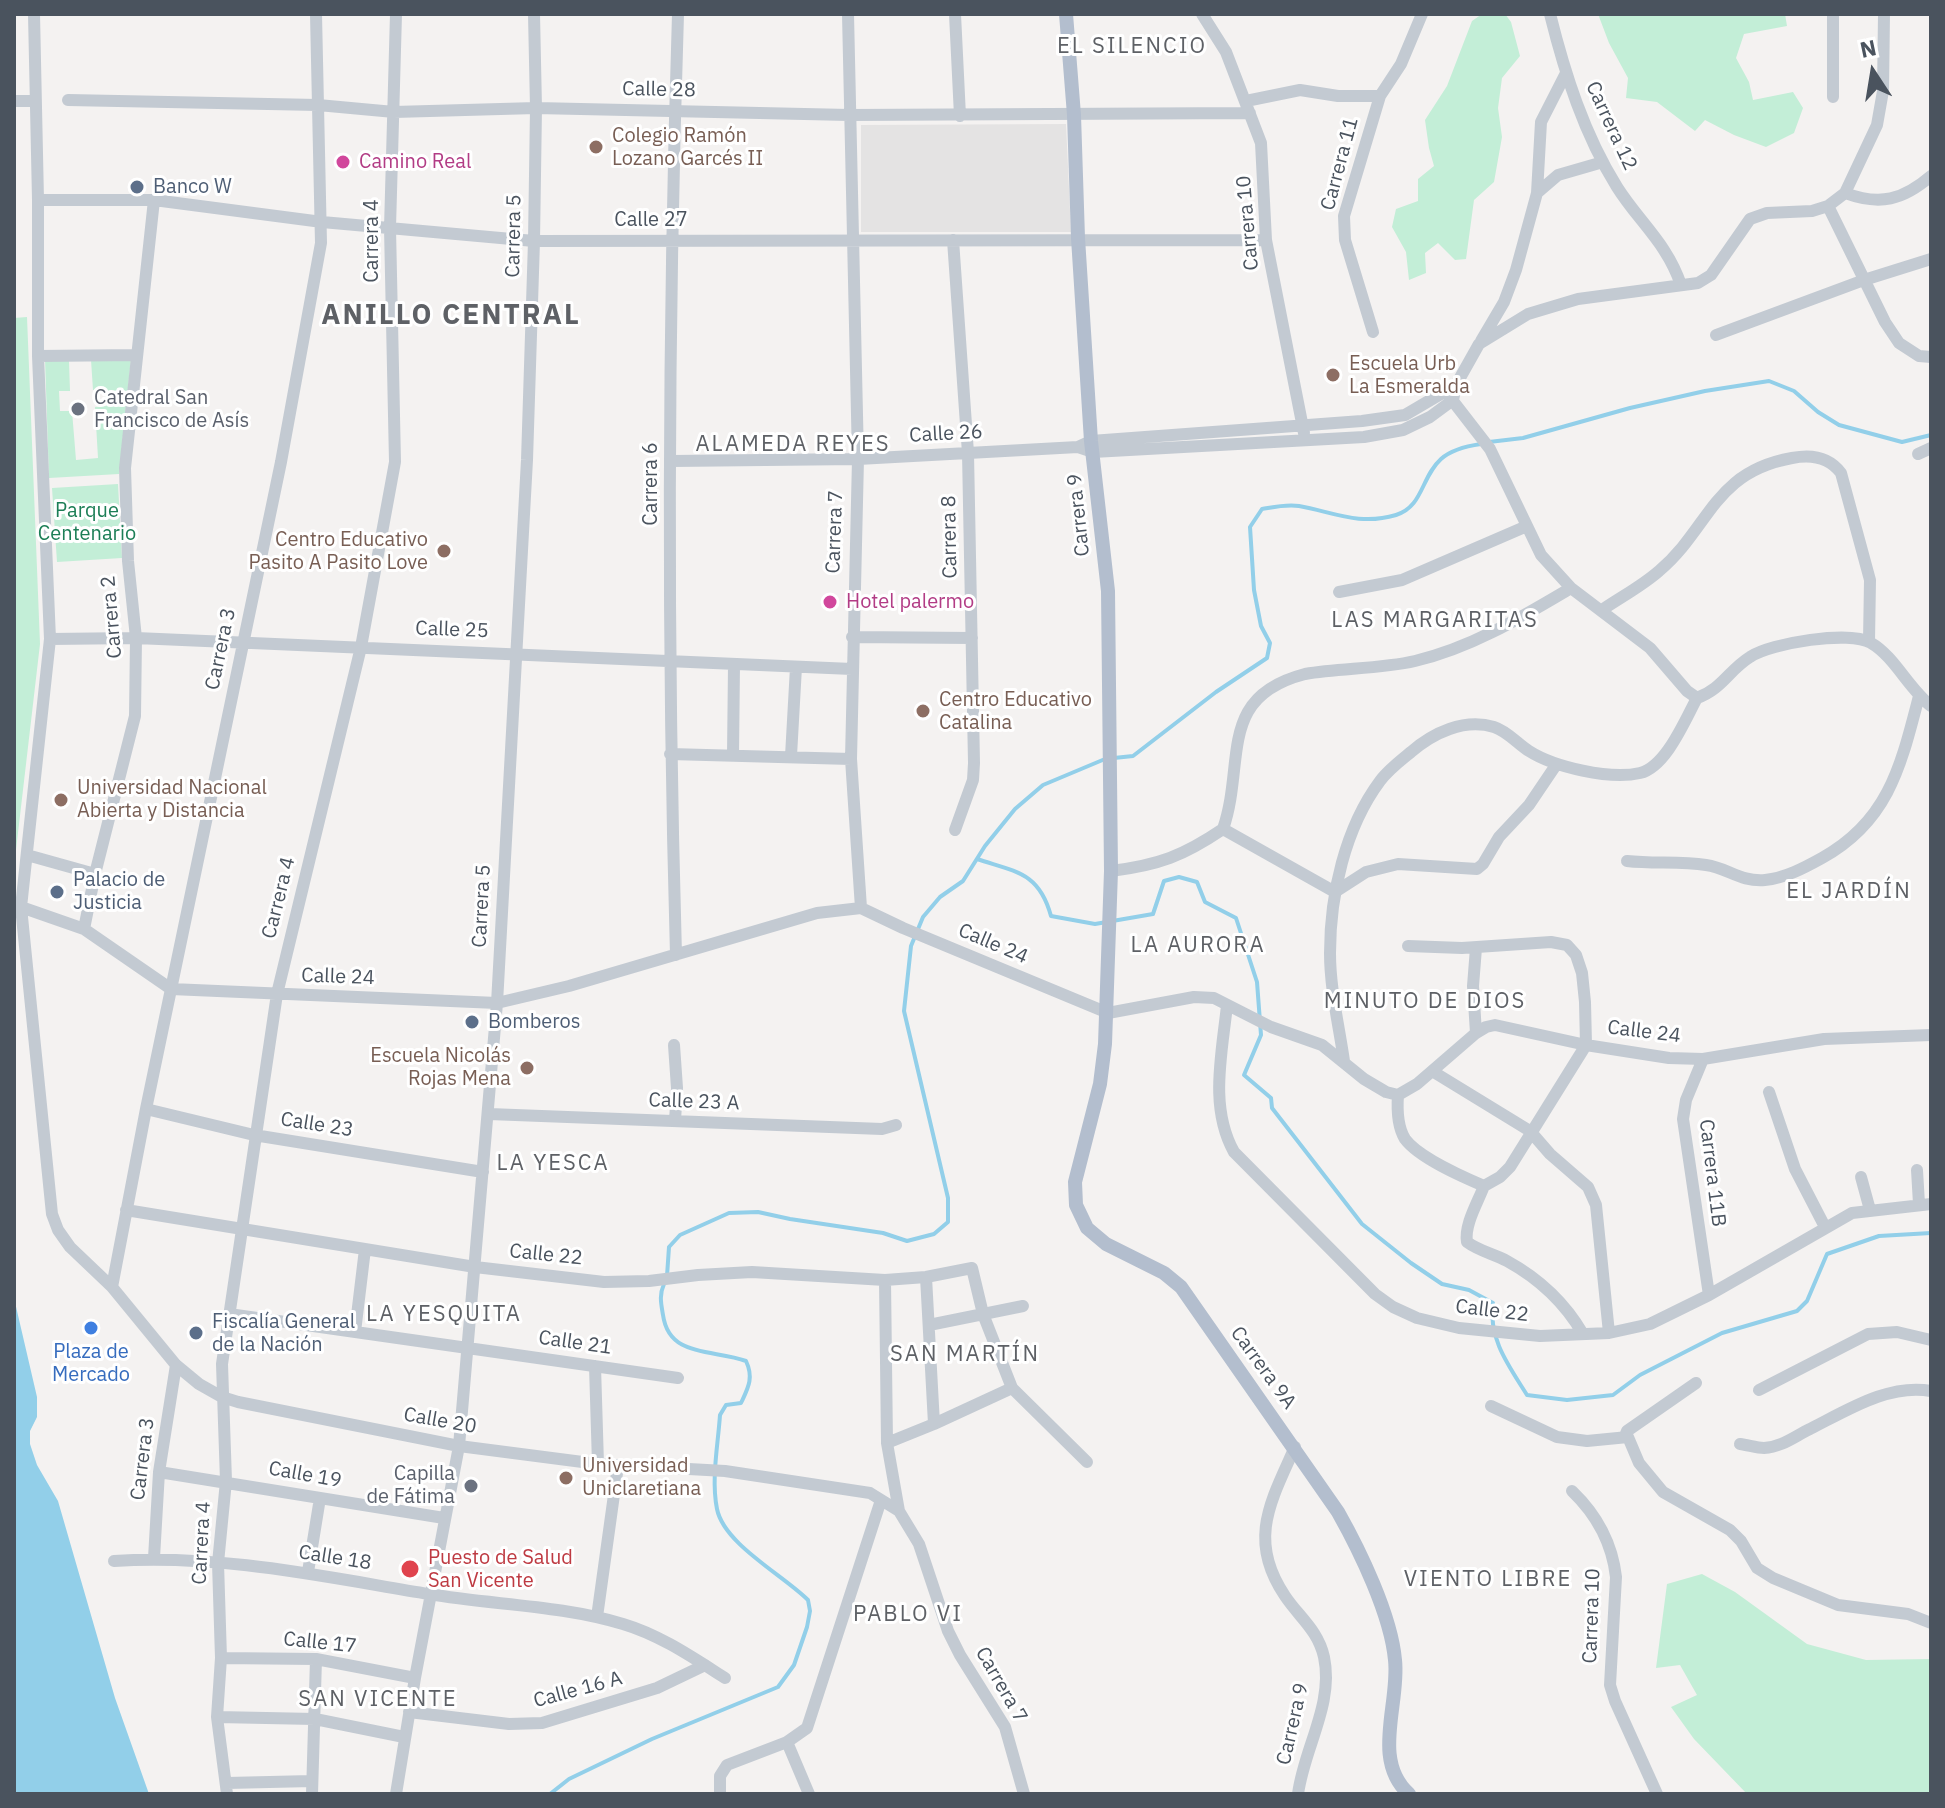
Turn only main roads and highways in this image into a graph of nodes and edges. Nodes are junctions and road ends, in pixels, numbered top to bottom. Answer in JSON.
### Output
{"nodes":[{"id":1,"x":1066,"y":14,"type":"edge"},
{"id":2,"x":1108,"y":1013,"type":"joint"},
{"id":3,"x":1404,"y":1789,"type":"edge"}],
"edges":[{"from":1,"to":2,"type":"main road","name":"Carrera 9"},
{"from":2,"to":3,"type":"main road","name":"Carrera 9A"}]}
